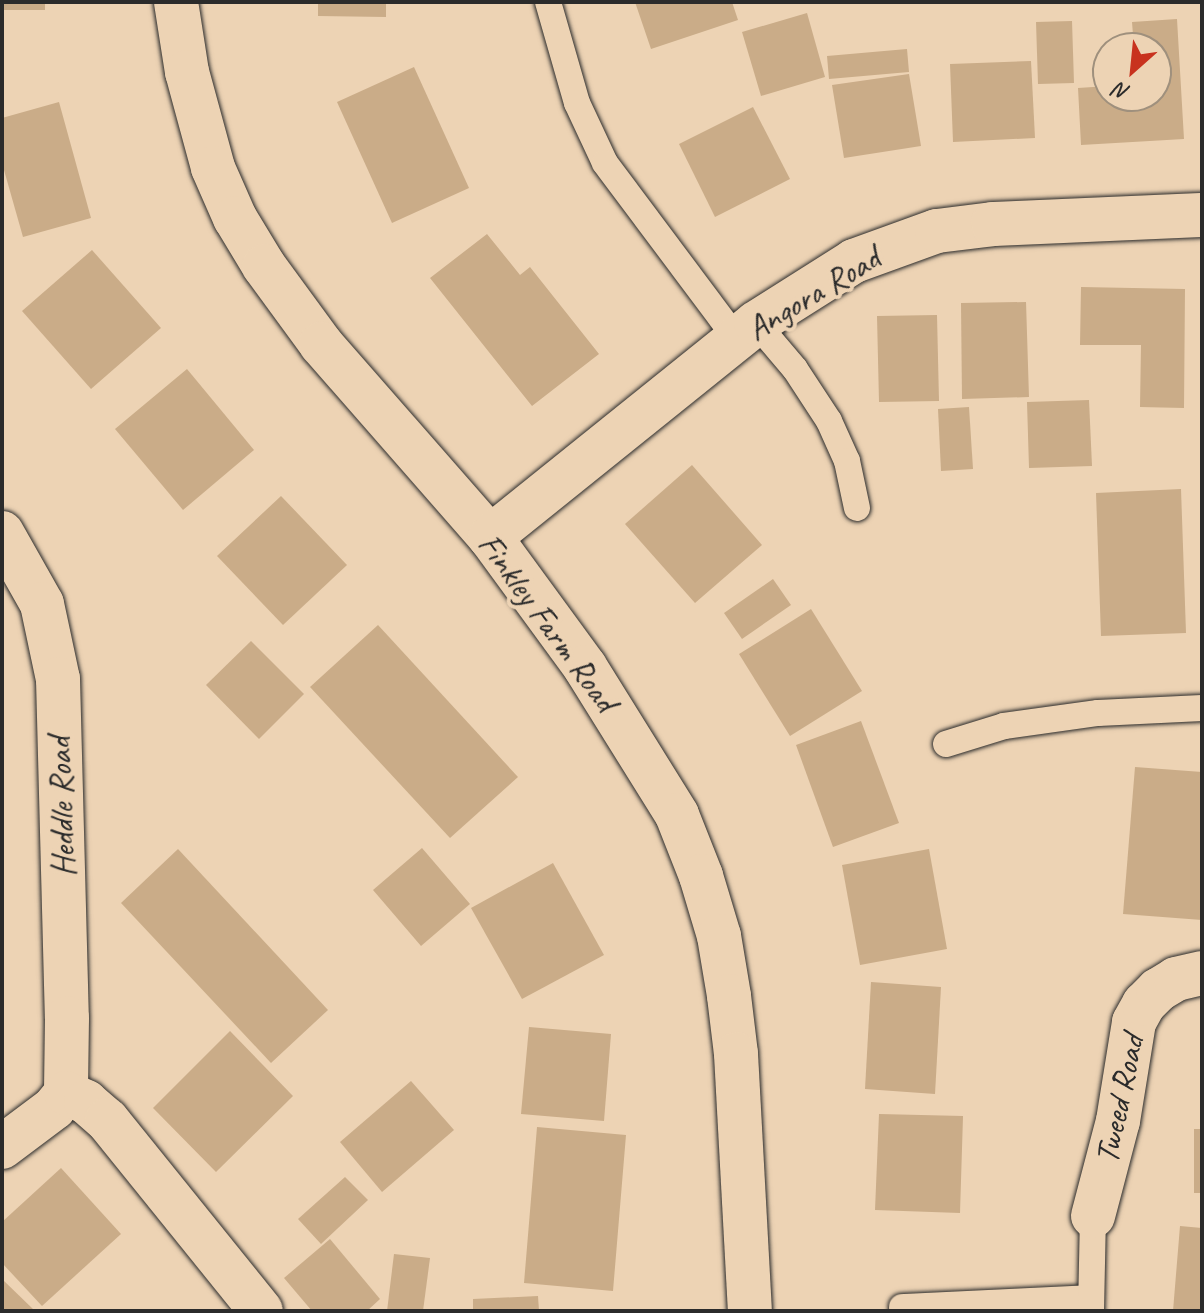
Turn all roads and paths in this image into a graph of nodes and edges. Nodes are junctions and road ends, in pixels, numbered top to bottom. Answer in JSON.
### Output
{"nodes":[{"id":1,"x":176,"y":2,"type":"edge"},
{"id":2,"x":548,"y":2,"type":"edge"},
{"id":3,"x":1202,"y":215,"type":"edge"},
{"id":4,"x":746,"y":331,"type":"junction"},
{"id":5,"x":857,"y":508,"type":"dead end"},
{"id":6,"x":2,"y":533,"type":"edge"},
{"id":7,"x":490,"y":537,"type":"junction"},
{"id":8,"x":1202,"y":708,"type":"edge"},
{"id":9,"x":946,"y":744,"type":"dead end"},
{"id":10,"x":1202,"y":973,"type":"edge"},
{"id":11,"x":66,"y":1093,"type":"junction"},
{"id":12,"x":2,"y":1147,"type":"edge"},
{"id":13,"x":1093,"y":1216,"type":"joint"},
{"id":14,"x":1091,"y":1304,"type":"edge"},
{"id":15,"x":902,"y":1307,"type":"dead end"},
{"id":16,"x":261,"y":1311,"type":"edge"},
{"id":17,"x":750,"y":1311,"type":"edge"}],
"edges":[{"from":1,"to":7,"type":"street","name":"Finkley Farm Road"},
{"from":2,"to":4,"type":"lane"},
{"from":3,"to":4,"type":"street","name":"Angora Road"},
{"from":4,"to":5,"type":"lane"},
{"from":4,"to":7,"type":"street","name":"Angora Road"},
{"from":6,"to":11,"type":"street","name":"Heddle Road"},
{"from":7,"to":17,"type":"street","name":"Finkley Farm Road"},
{"from":8,"to":9,"type":"lane"},
{"from":10,"to":13,"type":"street","name":"Tweed Road"},
{"from":11,"to":12,"type":"street"},
{"from":11,"to":16,"type":"street"},
{"from":13,"to":14,"type":"lane"},
{"from":14,"to":15,"type":"lane"}]}
